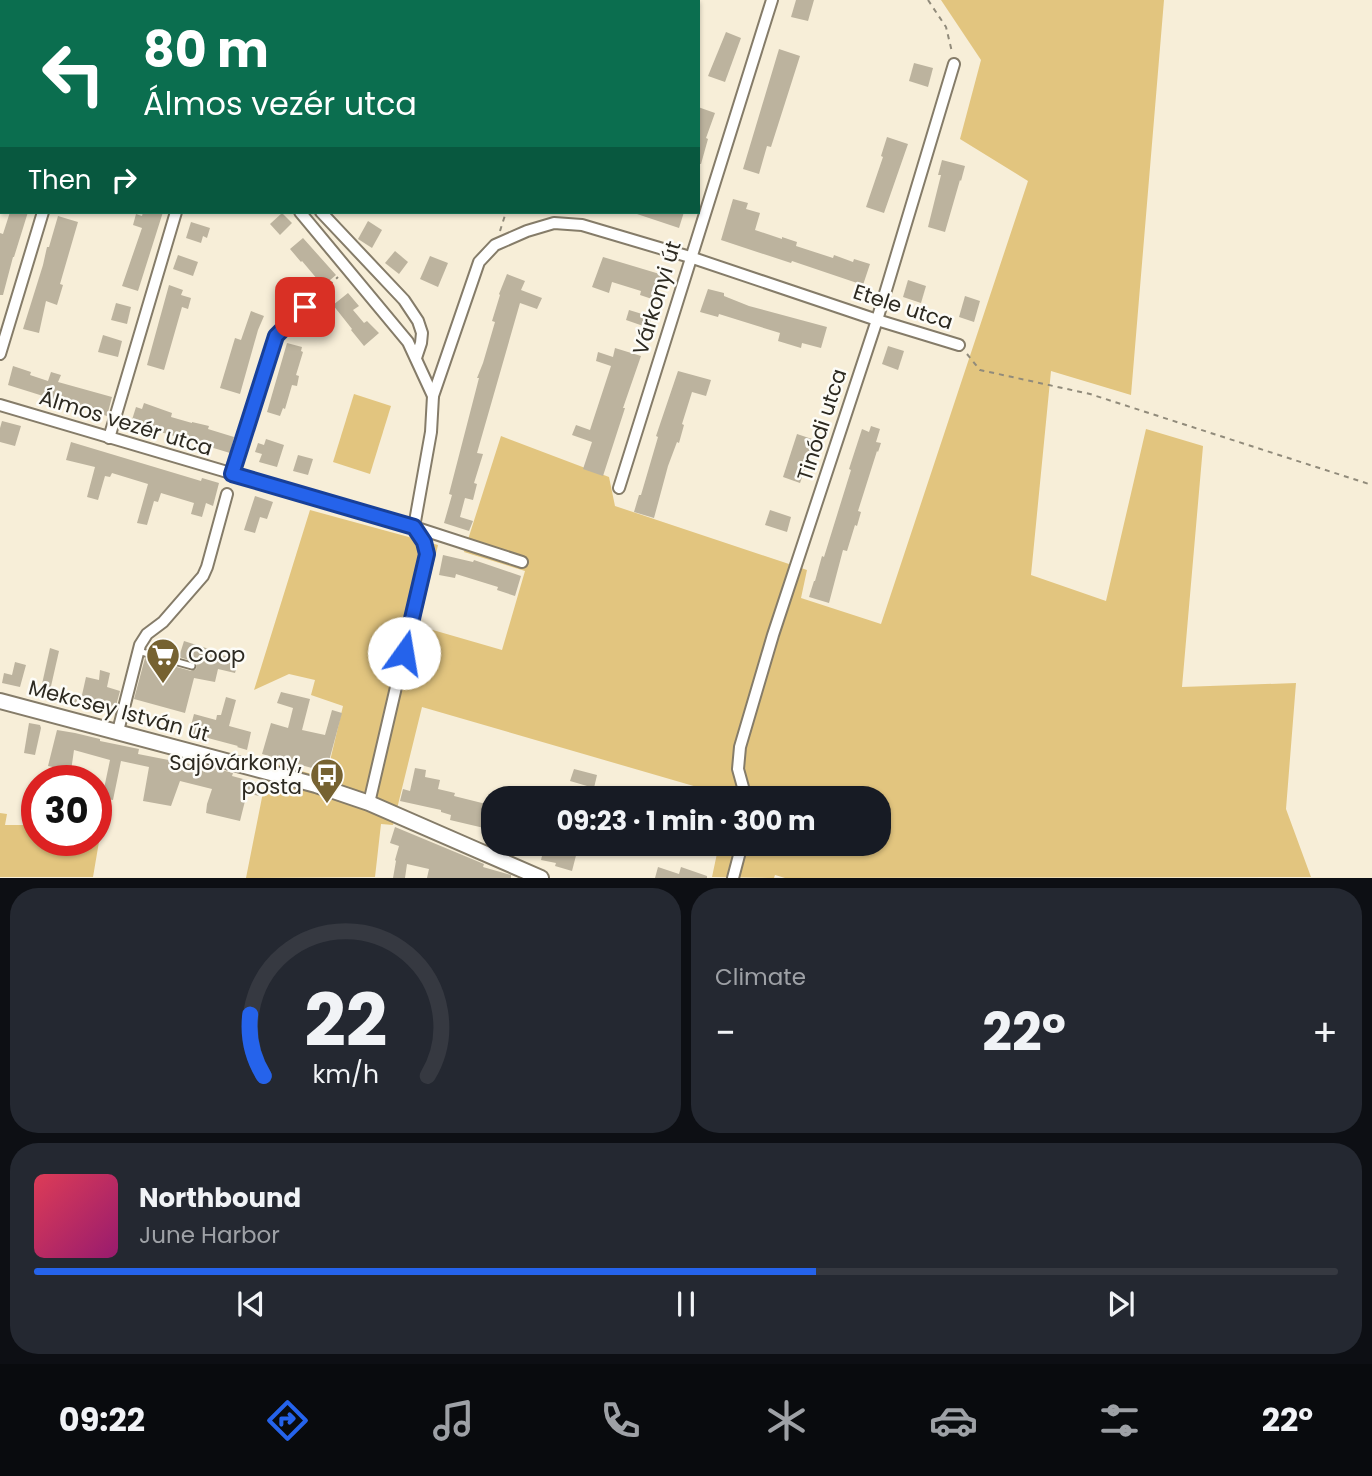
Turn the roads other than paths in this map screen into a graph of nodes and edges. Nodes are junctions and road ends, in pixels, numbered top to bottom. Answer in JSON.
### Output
{"nodes":[{"id":1,"x":772,"y":0,"type":"edge"},
{"id":2,"x":954,"y":64,"type":"road end"},
{"id":3,"x":42,"y":214,"type":"edge"},
{"id":4,"x":175,"y":214,"type":"edge"},
{"id":5,"x":302,"y":214,"type":"edge"},
{"id":6,"x":323,"y":214,"type":"edge"},
{"id":7,"x":690,"y":257,"type":"junction"},
{"id":8,"x":305,"y":307,"type":"road end"},
{"id":9,"x":877,"y":320,"type":"junction"},
{"id":10,"x":959,"y":345,"type":"road end"},
{"id":11,"x":0,"y":354,"type":"edge"},
{"id":12,"x":416,"y":358,"type":"junction"},
{"id":13,"x":433,"y":396,"type":"junction"},
{"id":14,"x":0,"y":405,"type":"edge"},
{"id":15,"x":109,"y":438,"type":"junction"},
{"id":16,"x":232,"y":474,"type":"junction"},
{"id":17,"x":619,"y":488,"type":"dead end"},
{"id":18,"x":227,"y":494,"type":"dead end"},
{"id":19,"x":414,"y":527,"type":"junction"},
{"id":20,"x":522,"y":562,"type":"dead end"},
{"id":21,"x":138,"y":652,"type":"junction"},
{"id":22,"x":192,"y":666,"type":"dead end"},
{"id":23,"x":0,"y":701,"type":"edge"},
{"id":24,"x":118,"y":731,"type":"junction"},
{"id":25,"x":743,"y":786,"type":"edge"},
{"id":26,"x":369,"y":803,"type":"junction"},
{"id":27,"x":739,"y":856,"type":"edge"},
{"id":28,"x":541,"y":877,"type":"edge"},
{"id":29,"x":733,"y":877,"type":"edge"}],
"edges":[{"from":1,"to":7,"type":"street","name":"Várkonyi út"},
{"from":2,"to":9,"type":"street","name":"Tinódi utca"},
{"from":3,"to":11,"type":"street"},
{"from":4,"to":15,"type":"street"},
{"from":5,"to":12,"type":"street"},
{"from":6,"to":12,"type":"street"},
{"from":7,"to":9,"type":"street","name":"Etele utca"},
{"from":7,"to":13,"type":"street","name":"Etele utca"},
{"from":7,"to":17,"type":"street","name":"Várkonyi út"},
{"from":8,"to":16,"type":"street"},
{"from":9,"to":10,"type":"street","name":"Etele utca"},
{"from":9,"to":25,"type":"street","name":"Tinódi utca"},
{"from":12,"to":13,"type":"street"},
{"from":13,"to":19,"type":"street"},
{"from":14,"to":15,"type":"street","name":"Álmos vezér utca"},
{"from":15,"to":16,"type":"street","name":"Álmos vezér utca"},
{"from":16,"to":19,"type":"street","name":"Álmos vezér utca"},
{"from":18,"to":21,"type":"street"},
{"from":19,"to":20,"type":"street","name":"Álmos vezér utca"},
{"from":19,"to":26,"type":"street"},
{"from":21,"to":22,"type":"lane"},
{"from":21,"to":24,"type":"street"},
{"from":23,"to":24,"type":"street","name":"Mekcsey István út"},
{"from":24,"to":26,"type":"street","name":"Mekcsey István út"},
{"from":26,"to":28,"type":"street","name":"Mekcsey István út"},
{"from":27,"to":29,"type":"street"}]}
